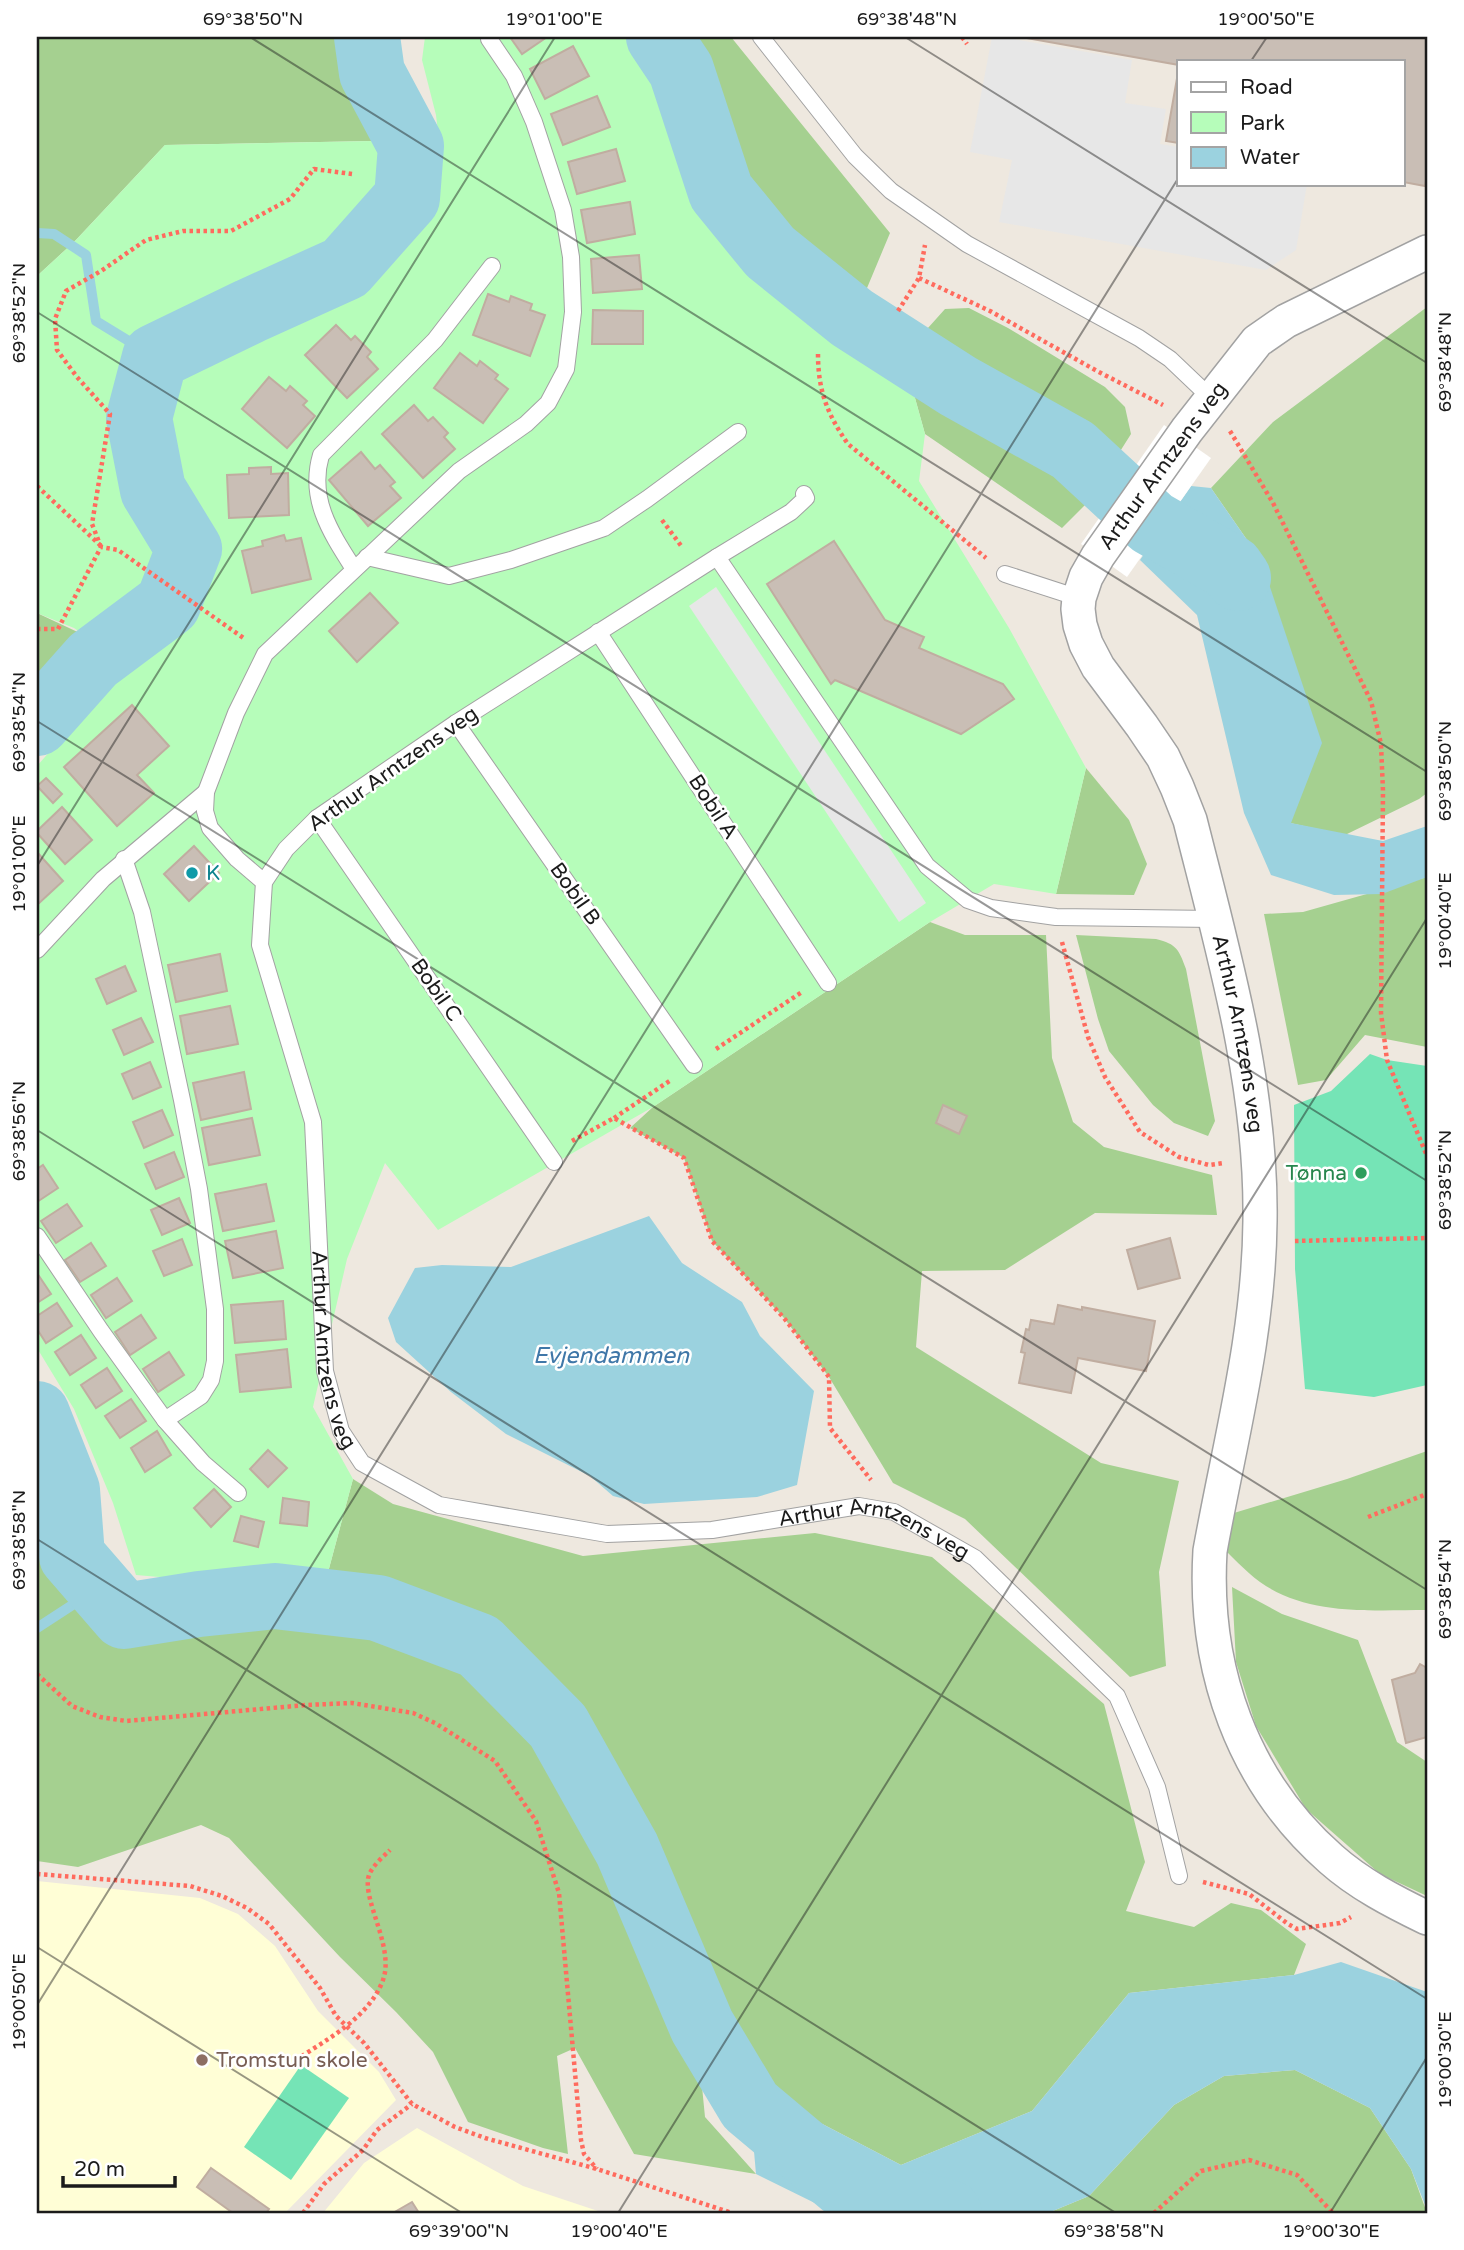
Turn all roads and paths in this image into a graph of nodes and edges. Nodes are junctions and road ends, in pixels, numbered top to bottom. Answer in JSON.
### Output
{"nodes":[{"id":1,"x":761,"y":37,"type":"edge"},
{"id":2,"x":962,"y":37,"type":"edge"},
{"id":3,"x":489,"y":39,"type":"dead end"},
{"id":4,"x":967,"y":44,"type":"dead end"},
{"id":5,"x":352,"y":174,"type":"dead end"},
{"id":6,"x":928,"y":217,"type":"junction"},
{"id":7,"x":1427,"y":252,"type":"edge"},
{"id":8,"x":492,"y":266,"type":"dead end"},
{"id":9,"x":919,"y":278,"type":"junction"},
{"id":10,"x":898,"y":311,"type":"dead end"},
{"id":11,"x":818,"y":354,"type":"dead end"},
{"id":12,"x":1196,"y":419,"type":"junction"},
{"id":13,"x":738,"y":432,"type":"dead end"},
{"id":14,"x":37,"y":486,"type":"edge"},
{"id":15,"x":804,"y":494,"type":"dead end"},
{"id":16,"x":647,"y":499,"type":"junction"},
{"id":17,"x":101,"y":547,"type":"junction"},
{"id":18,"x":367,"y":557,"type":"junction"},
{"id":19,"x":716,"y":557,"type":"junction"},
{"id":20,"x":354,"y":569,"type":"junction"},
{"id":21,"x":697,"y":569,"type":"junction"},
{"id":22,"x":1005,"y":574,"type":"joint"},
{"id":23,"x":1079,"y":598,"type":"junction"},
{"id":24,"x":37,"y":629,"type":"edge"},
{"id":25,"x":598,"y":632,"type":"junction"},
{"id":26,"x":265,"y":654,"type":"junction"},
{"id":27,"x":456,"y":723,"type":"junction"},
{"id":28,"x":206,"y":792,"type":"junction"},
{"id":29,"x":317,"y":818,"type":"junction"},
{"id":30,"x":124,"y":859,"type":"junction"},
{"id":31,"x":264,"y":882,"type":"junction"},
{"id":32,"x":1056,"y":917,"type":"junction"},
{"id":33,"x":1214,"y":919,"type":"junction"},
{"id":34,"x":37,"y":950,"type":"edge"},
{"id":35,"x":827,"y":980,"type":"joint"},
{"id":36,"x":694,"y":1065,"type":"junction"},
{"id":37,"x":614,"y":1118,"type":"junction"},
{"id":38,"x":1427,"y":1156,"type":"edge"},
{"id":39,"x":551,"y":1158,"type":"joint"},
{"id":40,"x":1233,"y":1161,"type":"dead end"},
{"id":41,"x":37,"y":1236,"type":"edge"},
{"id":42,"x":1427,"y":1238,"type":"edge"},
{"id":43,"x":1294,"y":1241,"type":"dead end"},
{"id":44,"x":165,"y":1420,"type":"junction"},
{"id":45,"x":238,"y":1493,"type":"dead end"},
{"id":46,"x":1427,"y":1494,"type":"edge"},
{"id":47,"x":894,"y":1512,"type":"junction"},
{"id":48,"x":1368,"y":1517,"type":"dead end"},
{"id":49,"x":37,"y":1674,"type":"edge"},
{"id":50,"x":390,"y":1850,"type":"dead end"},
{"id":51,"x":37,"y":1874,"type":"edge"},
{"id":52,"x":1179,"y":1876,"type":"joint"},
{"id":53,"x":1372,"y":1888,"type":"junction"},
{"id":54,"x":1427,"y":1918,"type":"edge"},
{"id":55,"x":346,"y":2026,"type":"junction"},
{"id":56,"x":296,"y":2060,"type":"dead end"},
{"id":57,"x":412,"y":2104,"type":"junction"},
{"id":58,"x":597,"y":2169,"type":"junction"},
{"id":59,"x":303,"y":2213,"type":"edge"},
{"id":60,"x":732,"y":2213,"type":"edge"},
{"id":61,"x":1154,"y":2213,"type":"edge"},
{"id":62,"x":1333,"y":2213,"type":"edge"}],
"edges":[{"from":1,"to":6,"type":"lane"},
{"from":2,"to":4,"type":"path"},
{"from":3,"to":18,"type":"lane"},
{"from":5,"to":17,"type":"path"},
{"from":6,"to":9,"type":"path"},
{"from":6,"to":12,"type":"lane"},
{"from":7,"to":12,"type":"street","name":"Arthur Arntzens veg"},
{"from":8,"to":20,"type":"lane"},
{"from":9,"to":10,"type":"path"},
{"from":9,"to":12,"type":"path"},
{"from":11,"to":22,"type":"path"},
{"from":12,"to":23,"type":"street","name":"Arthur Arntzens veg"},
{"from":12,"to":38,"type":"path"},
{"from":13,"to":16,"type":"lane"},
{"from":14,"to":17,"type":"path"},
{"from":15,"to":19,"type":"lane","name":"Arthur Arntzens veg"},
{"from":16,"to":18,"type":"lane"},
{"from":16,"to":21,"type":"path"},
{"from":17,"to":24,"type":"path"},
{"from":17,"to":26,"type":"path"},
{"from":18,"to":20,"type":"lane"},
{"from":19,"to":21,"type":"lane","name":"Arthur Arntzens veg"},
{"from":19,"to":32,"type":"lane"},
{"from":20,"to":26,"type":"lane"},
{"from":21,"to":25,"type":"lane","name":"Arthur Arntzens veg"},
{"from":22,"to":23,"type":"lane"},
{"from":23,"to":33,"type":"street","name":"Arthur Arntzens veg"},
{"from":25,"to":27,"type":"lane","name":"Arthur Arntzens veg"},
{"from":25,"to":35,"type":"lane","name":"Bobil A"},
{"from":26,"to":28,"type":"lane"},
{"from":27,"to":29,"type":"lane","name":"Arthur Arntzens veg"},
{"from":27,"to":36,"type":"lane","name":"Bobil B"},
{"from":28,"to":30,"type":"lane"},
{"from":28,"to":31,"type":"lane"},
{"from":29,"to":31,"type":"lane","name":"Arthur Arntzens veg"},
{"from":29,"to":39,"type":"lane","name":"Bobil C"},
{"from":30,"to":34,"type":"lane"},
{"from":30,"to":44,"type":"lane"},
{"from":31,"to":47,"type":"lane","name":"Arthur Arntzens veg"},
{"from":32,"to":33,"type":"lane"},
{"from":32,"to":40,"type":"path"},
{"from":33,"to":53,"type":"street","name":"Arthur Arntzens veg"},
{"from":35,"to":36,"type":"path"},
{"from":36,"to":37,"type":"path"},
{"from":37,"to":39,"type":"path"},
{"from":37,"to":47,"type":"path"},
{"from":41,"to":44,"type":"lane"},
{"from":42,"to":43,"type":"path"},
{"from":44,"to":45,"type":"lane"},
{"from":46,"to":48,"type":"path"},
{"from":47,"to":52,"type":"lane","name":"Arthur Arntzens veg"},
{"from":49,"to":58,"type":"path"},
{"from":50,"to":55,"type":"path"},
{"from":51,"to":55,"type":"path"},
{"from":52,"to":53,"type":"path"},
{"from":53,"to":54,"type":"street","name":"Arthur Arntzens veg"},
{"from":55,"to":56,"type":"path"},
{"from":55,"to":57,"type":"path"},
{"from":57,"to":58,"type":"path"},
{"from":57,"to":59,"type":"path"},
{"from":58,"to":60,"type":"path"},
{"from":61,"to":62,"type":"path"}]}
